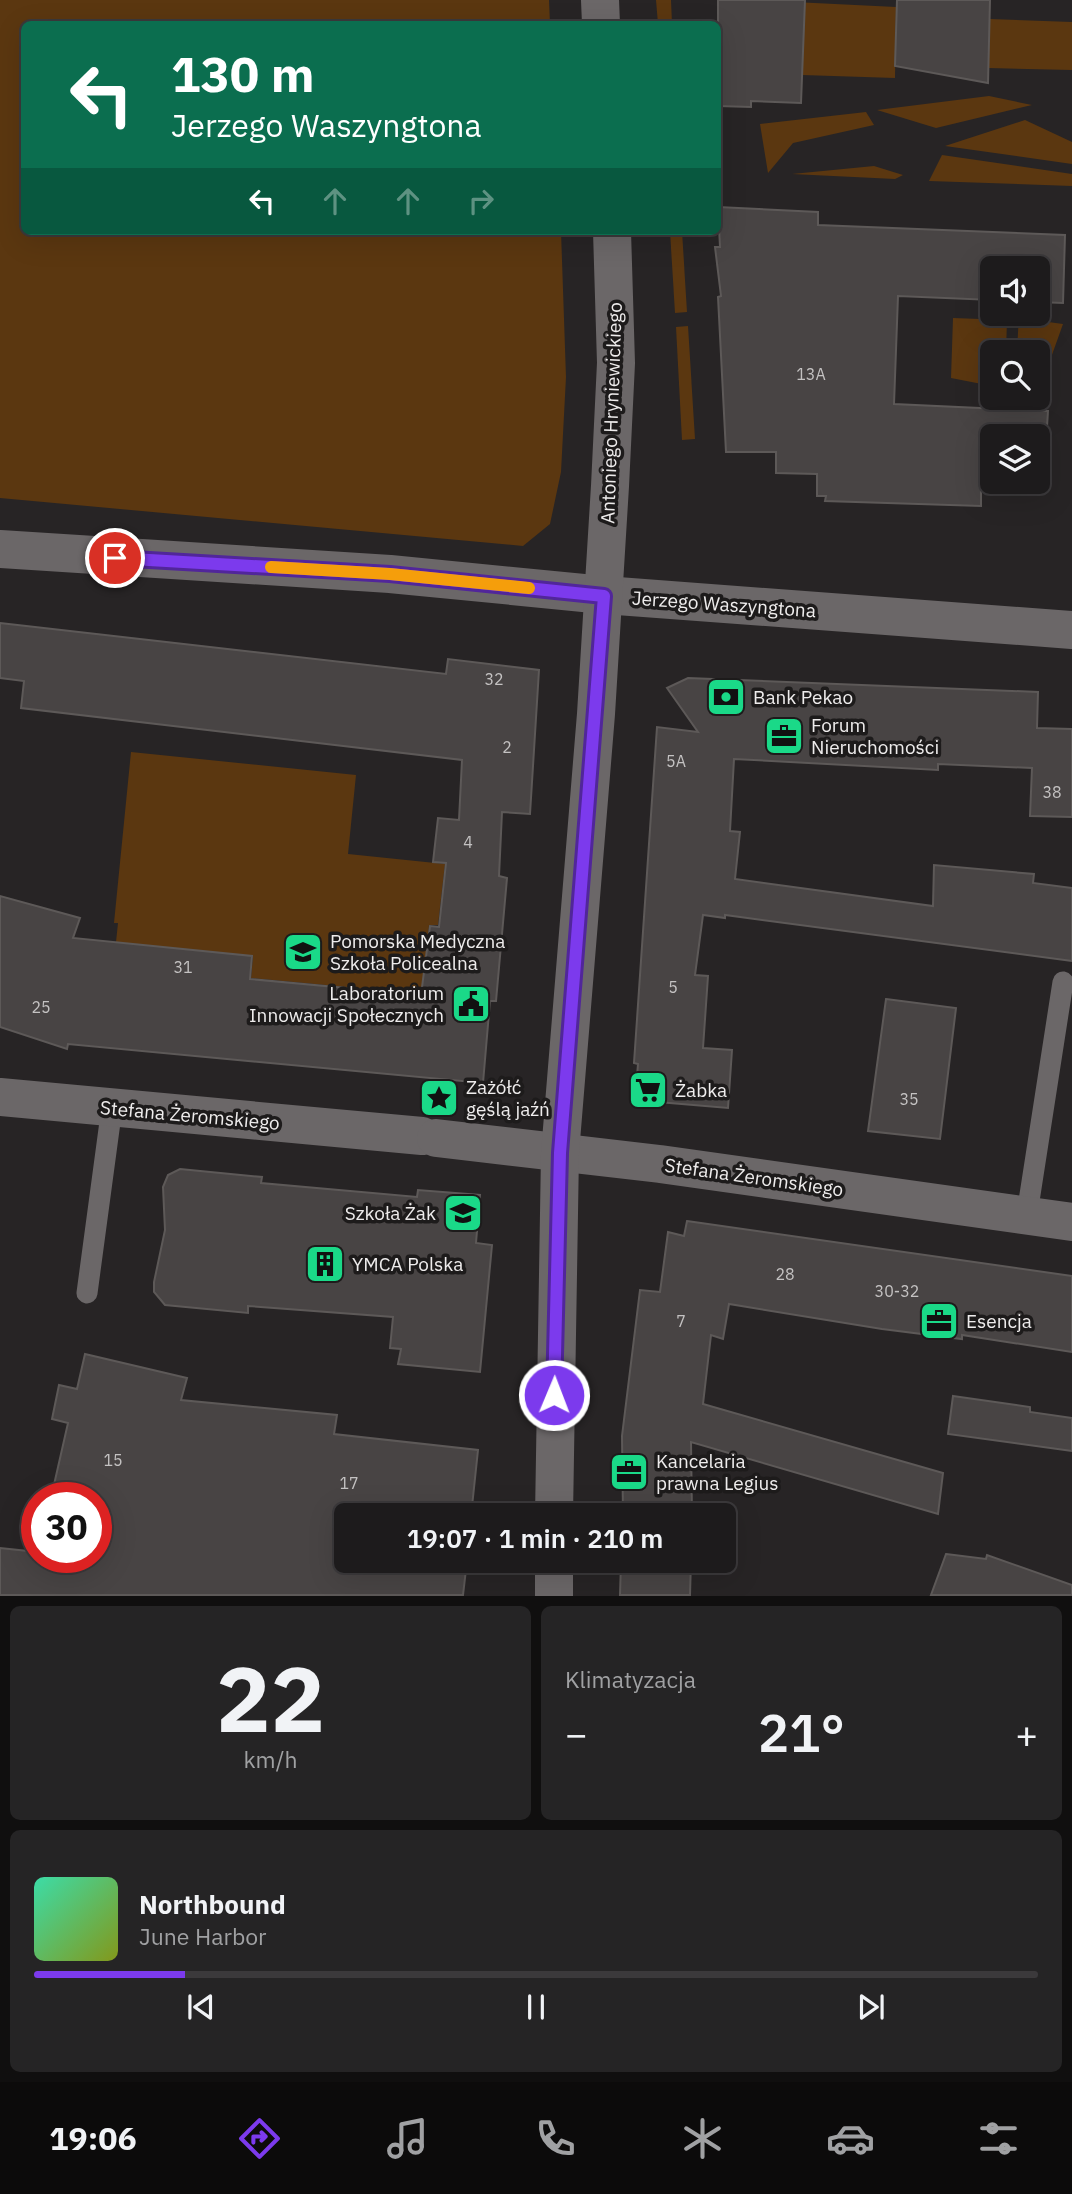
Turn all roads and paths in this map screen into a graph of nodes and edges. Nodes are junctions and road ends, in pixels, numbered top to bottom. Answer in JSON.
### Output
{"nodes":[{"id":1,"x":600,"y":0,"type":"edge"},
{"id":2,"x":601,"y":21,"type":"edge"},
{"id":3,"x":612,"y":235,"type":"edge"},
{"id":4,"x":0,"y":549,"type":"edge"},
{"id":5,"x":604,"y":596,"type":"junction"},
{"id":6,"x":1072,"y":630,"type":"edge"},
{"id":7,"x":1063,"y":982,"type":"dead end"},
{"id":8,"x":0,"y":1097,"type":"edge"},
{"id":9,"x":112,"y":1107,"type":"junction"},
{"id":10,"x":560,"y":1153,"type":"junction"},
{"id":11,"x":1027,"y":1214,"type":"junction"},
{"id":12,"x":1072,"y":1222,"type":"edge"},
{"id":13,"x":87,"y":1293,"type":"dead end"},
{"id":14,"x":554,"y":1503,"type":"edge"},
{"id":15,"x":554,"y":1573,"type":"edge"},
{"id":16,"x":554,"y":1595,"type":"edge"}],
"edges":[{"from":1,"to":2,"type":"street"},
{"from":3,"to":5,"type":"street","name":"Antoniego Hryniewickiego"},
{"from":4,"to":5,"type":"street","name":"Jerzego Waszyngtona"},
{"from":5,"to":6,"type":"street","name":"Jerzego Waszyngtona"},
{"from":5,"to":10,"type":"street","name":"Antoniego Hryniewickiego"},
{"from":7,"to":11,"type":"lane"},
{"from":8,"to":9,"type":"street","name":"Stefana Żeromskiego"},
{"from":9,"to":10,"type":"street","name":"Stefana Żeromskiego"},
{"from":9,"to":13,"type":"lane"},
{"from":10,"to":11,"type":"street","name":"Stefana Żeromskiego"},
{"from":10,"to":14,"type":"street","name":"Antoniego Hryniewickiego"},
{"from":11,"to":12,"type":"street","name":"Stefana Żeromskiego"},
{"from":15,"to":16,"type":"street"}]}
